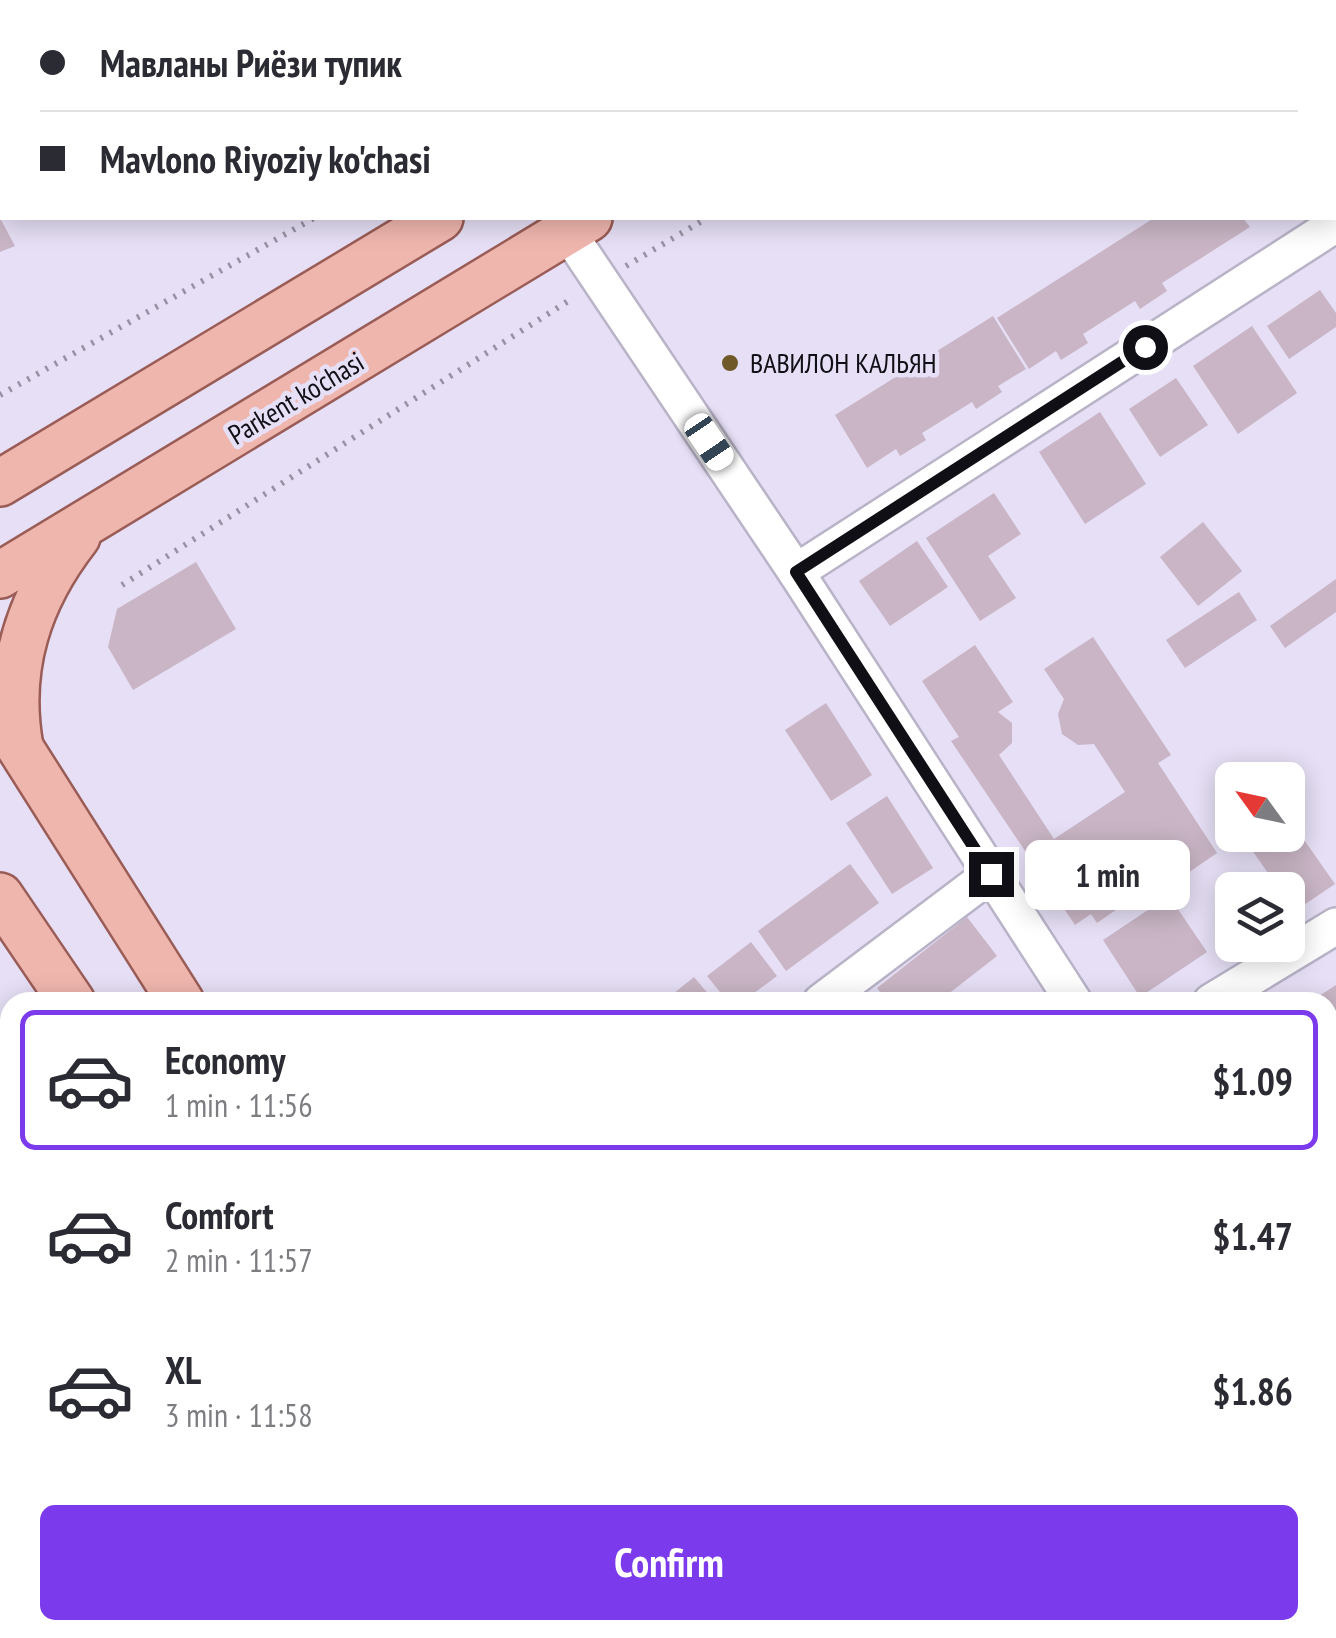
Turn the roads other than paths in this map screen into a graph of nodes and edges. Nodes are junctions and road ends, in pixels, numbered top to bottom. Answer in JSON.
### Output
{"nodes":[{"id":1,"x":437,"y":220,"type":"edge"},
{"id":2,"x":578,"y":224,"type":"edge"},
{"id":3,"x":1335,"y":224,"type":"edge"},
{"id":4,"x":0,"y":450,"type":"edge"},
{"id":5,"x":46,"y":455,"type":"junction"},
{"id":6,"x":0,"y":483,"type":"edge"},
{"id":7,"x":87,"y":524,"type":"junction"},
{"id":8,"x":796,"y":572,"type":"junction"},
{"id":9,"x":0,"y":574,"type":"edge"},
{"id":10,"x":10,"y":732,"type":"edge"},
{"id":11,"x":991,"y":874,"type":"junction"},
{"id":12,"x":0,"y":896,"type":"edge"},
{"id":13,"x":1336,"y":926,"type":"edge"},
{"id":14,"x":65,"y":992,"type":"edge"},
{"id":15,"x":175,"y":992,"type":"edge"},
{"id":16,"x":834,"y":992,"type":"edge"},
{"id":17,"x":1068,"y":992,"type":"edge"},
{"id":18,"x":1227,"y":992,"type":"edge"}],
"edges":[{"from":1,"to":5,"type":"main road"},
{"from":2,"to":7,"type":"main road","name":"Parkent ko'chasi"},
{"from":2,"to":8,"type":"street"},
{"from":3,"to":8,"type":"street"},
{"from":4,"to":5,"type":"main road"},
{"from":5,"to":6,"type":"main road"},
{"from":7,"to":9,"type":"main road","name":"Parkent ko'chasi"},
{"from":7,"to":10,"type":"main road"},
{"from":8,"to":11,"type":"street"},
{"from":10,"to":15,"type":"main road"},
{"from":11,"to":16,"type":"street"},
{"from":11,"to":17,"type":"street"},
{"from":12,"to":14,"type":"main road"},
{"from":13,"to":18,"type":"street"}]}
